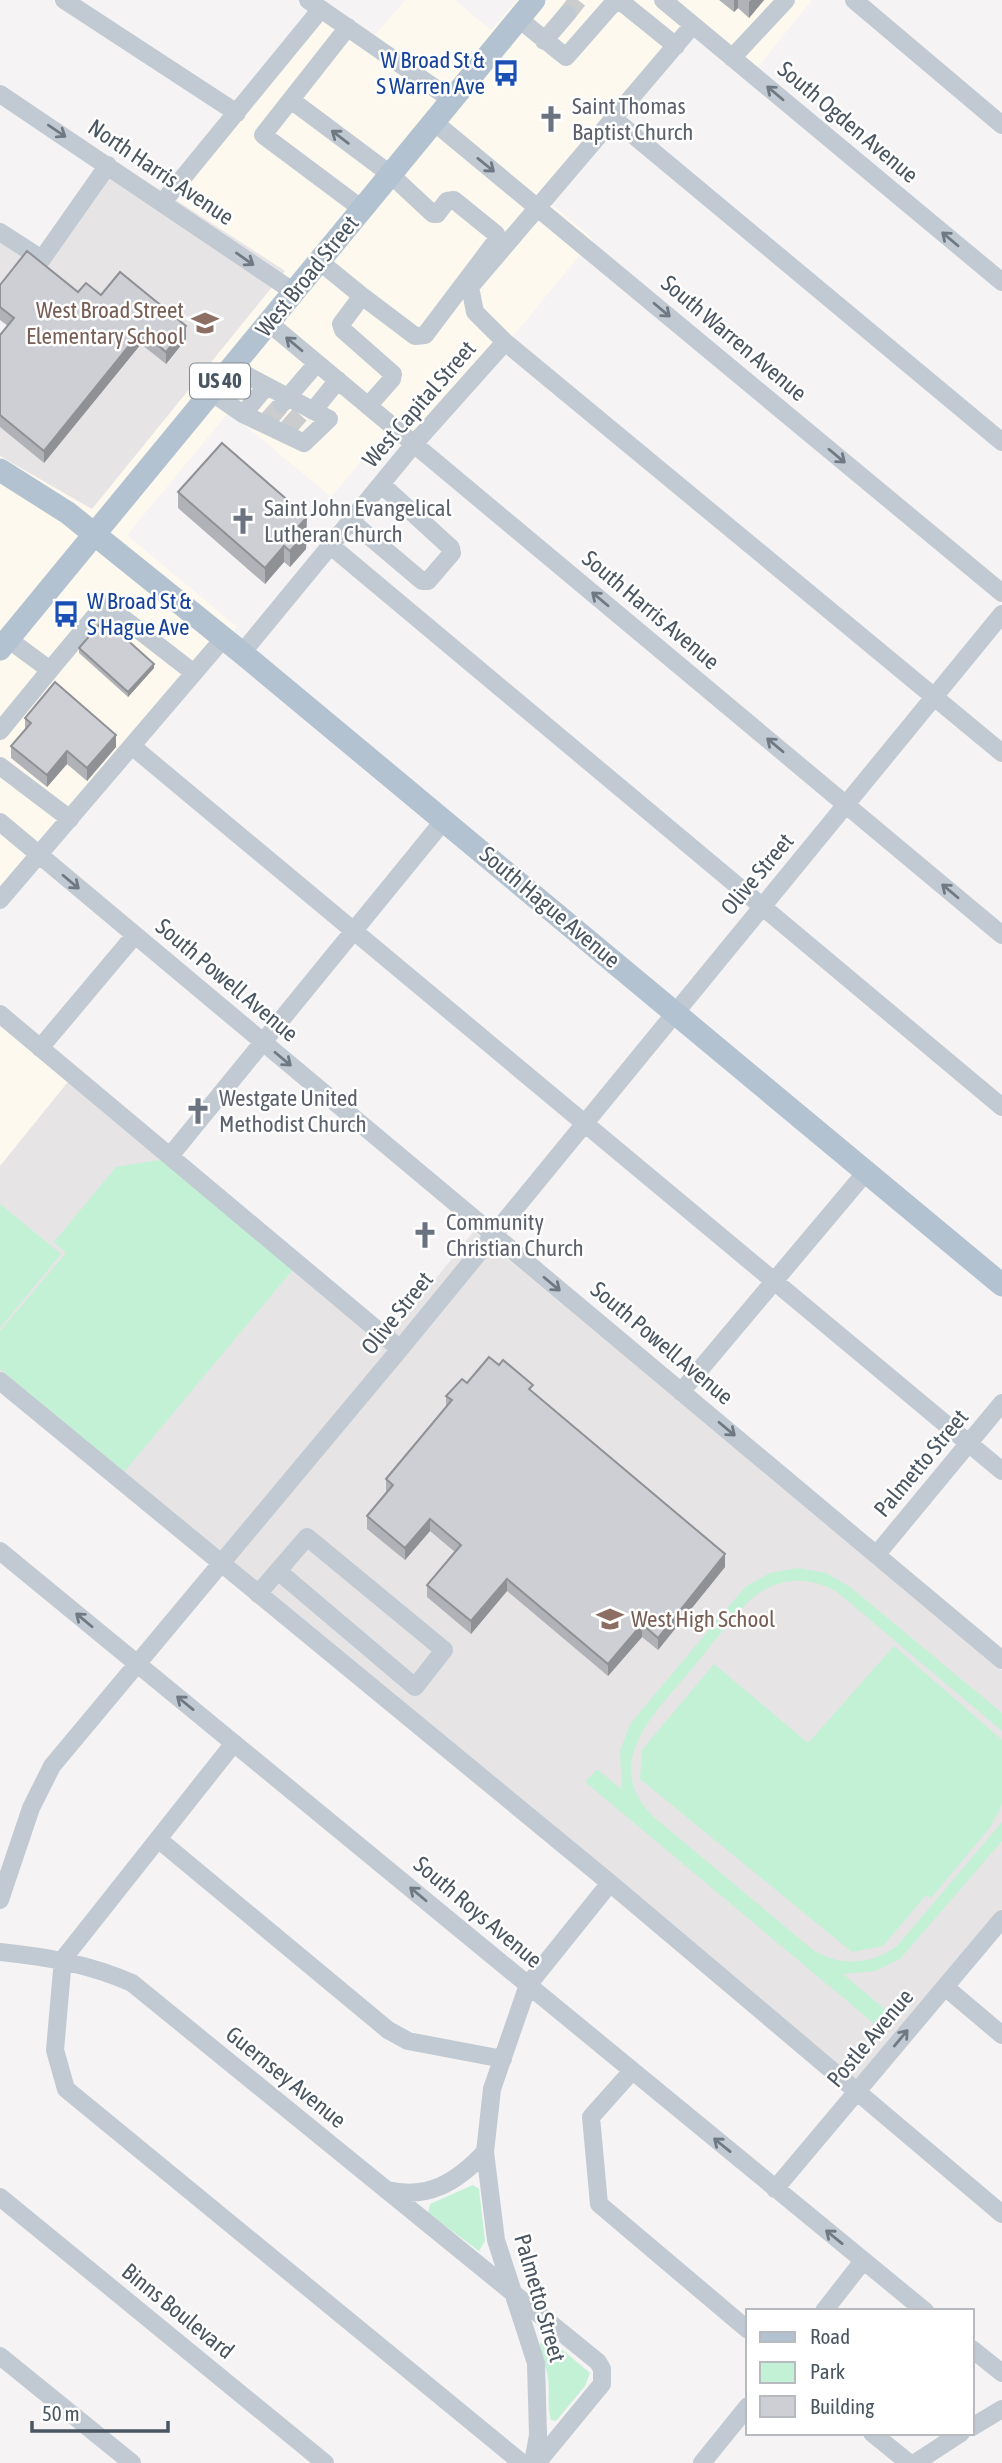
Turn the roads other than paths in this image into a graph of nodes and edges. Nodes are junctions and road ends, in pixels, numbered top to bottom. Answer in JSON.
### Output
{"nodes":[{"id":1,"x":64,"y":0,"type":"edge"},
{"id":2,"x":342,"y":0,"type":"edge"},
{"id":3,"x":534,"y":0,"type":"edge"},
{"id":4,"x":617,"y":0,"type":"edge"},
{"id":5,"x":663,"y":0,"type":"edge"},
{"id":6,"x":786,"y":0,"type":"edge"},
{"id":7,"x":853,"y":0,"type":"edge"},
{"id":8,"x":320,"y":8,"type":"edge"},
{"id":9,"x":567,"y":14,"type":"tunnel mouth"},
{"id":10,"x":519,"y":19,"type":"junction"},
{"id":11,"x":693,"y":25,"type":"junction"},
{"id":12,"x":348,"y":27,"type":"junction"},
{"id":13,"x":544,"y":41,"type":"junction"},
{"id":14,"x":676,"y":46,"type":"junction"},
{"id":15,"x":732,"y":58,"type":"junction"},
{"id":16,"x":0,"y":94,"type":"edge"},
{"id":17,"x":291,"y":100,"type":"junction"},
{"id":18,"x":452,"y":100,"type":"junction"},
{"id":19,"x":237,"y":113,"type":"junction"},
{"id":20,"x":614,"y":118,"type":"junction"},
{"id":21,"x":433,"y":122,"type":"junction"},
{"id":22,"x":1002,"y":125,"type":"edge"},
{"id":23,"x":108,"y":165,"type":"junction"},
{"id":24,"x":390,"y":174,"type":"junction"},
{"id":25,"x":163,"y":202,"type":"junction"},
{"id":26,"x":362,"y":209,"type":"junction"},
{"id":27,"x":539,"y":209,"type":"junction"},
{"id":28,"x":0,"y":232,"type":"edge"},
{"id":29,"x":319,"y":261,"type":"junction"},
{"id":30,"x":1002,"y":282,"type":"edge"},
{"id":31,"x":294,"y":292,"type":"junction"},
{"id":32,"x":362,"y":296,"type":"junction"},
{"id":33,"x":268,"y":323,"type":"junction"},
{"id":34,"x":505,"y":342,"type":"junction"},
{"id":35,"x":317,"y":363,"type":"junction"},
{"id":36,"x":231,"y":368,"type":"junction"},
{"id":37,"x":338,"y":380,"type":"junction"},
{"id":38,"x":266,"y":387,"type":"junction"},
{"id":39,"x":211,"y":392,"type":"junction"},
{"id":40,"x":284,"y":401,"type":"junction"},
{"id":41,"x":368,"y":406,"type":"junction"},
{"id":42,"x":307,"y":410,"type":"junction"},
{"id":43,"x":243,"y":414,"type":"junction"},
{"id":44,"x":1002,"y":442,"type":"edge"},
{"id":45,"x":414,"y":444,"type":"junction"},
{"id":46,"x":0,"y":470,"type":"edge"},
{"id":47,"x":381,"y":484,"type":"junction"},
{"id":48,"x":351,"y":521,"type":"junction"},
{"id":49,"x":93,"y":534,"type":"junction"},
{"id":50,"x":331,"y":546,"type":"junction"},
{"id":51,"x":1002,"y":593,"type":"edge"},
{"id":52,"x":1002,"y":614,"type":"edge"},
{"id":53,"x":223,"y":639,"type":"junction"},
{"id":54,"x":4,"y":644,"type":"edge"},
{"id":55,"x":242,"y":653,"type":"junction"},
{"id":56,"x":50,"y":670,"type":"junction"},
{"id":57,"x":194,"y":673,"type":"junction"},
{"id":58,"x":935,"y":697,"type":"junction"},
{"id":59,"x":0,"y":731,"type":"edge"},
{"id":60,"x":133,"y":747,"type":"junction"},
{"id":61,"x":1002,"y":753,"type":"edge"},
{"id":62,"x":0,"y":766,"type":"edge"},
{"id":63,"x":847,"y":805,"type":"junction"},
{"id":64,"x":70,"y":819,"type":"junction"},
{"id":65,"x":444,"y":819,"type":"junction"},
{"id":66,"x":0,"y":822,"type":"edge"},
{"id":67,"x":39,"y":855,"type":"junction"},
{"id":68,"x":2,"y":895,"type":"edge"},
{"id":69,"x":761,"y":907,"type":"junction"},
{"id":70,"x":354,"y":931,"type":"junction"},
{"id":71,"x":135,"y":935,"type":"junction"},
{"id":72,"x":1002,"y":935,"type":"edge"},
{"id":73,"x":674,"y":1011,"type":"junction"},
{"id":74,"x":0,"y":1014,"type":"edge"},
{"id":75,"x":261,"y":1041,"type":"junction"},
{"id":76,"x":40,"y":1048,"type":"junction"},
{"id":77,"x":1002,"y":1107,"type":"edge"},
{"id":78,"x":583,"y":1122,"type":"junction"},
{"id":79,"x":170,"y":1156,"type":"junction"},
{"id":80,"x":866,"y":1172,"type":"junction"},
{"id":81,"x":492,"y":1234,"type":"junction"},
{"id":82,"x":775,"y":1282,"type":"junction"},
{"id":83,"x":1002,"y":1285,"type":"edge"},
{"id":84,"x":400,"y":1349,"type":"junction"},
{"id":85,"x":0,"y":1381,"type":"edge"},
{"id":86,"x":681,"y":1392,"type":"junction"},
{"id":87,"x":1002,"y":1403,"type":"edge"},
{"id":88,"x":969,"y":1443,"type":"junction"},
{"id":89,"x":1002,"y":1471,"type":"edge"},
{"id":90,"x":0,"y":1551,"type":"edge"},
{"id":91,"x":877,"y":1554,"type":"junction"},
{"id":92,"x":221,"y":1563,"type":"junction"},
{"id":93,"x":278,"y":1571,"type":"junction"},
{"id":94,"x":258,"y":1594,"type":"junction"},
{"id":95,"x":1002,"y":1660,"type":"edge"},
{"id":96,"x":136,"y":1664,"type":"junction"},
{"id":97,"x":415,"y":1687,"type":"junction"},
{"id":98,"x":399,"y":1708,"type":"junction"},
{"id":99,"x":234,"y":1742,"type":"junction"},
{"id":100,"x":158,"y":1839,"type":"junction"},
{"id":101,"x":610,"y":1883,"type":"junction"},
{"id":102,"x":0,"y":1900,"type":"edge"},
{"id":103,"x":1002,"y":1919,"type":"edge"},
{"id":104,"x":0,"y":1952,"type":"edge"},
{"id":105,"x":63,"y":1959,"type":"junction"},
{"id":106,"x":528,"y":1986,"type":"junction"},
{"id":107,"x":945,"y":1987,"type":"junction"},
{"id":108,"x":1002,"y":2035,"type":"edge"},
{"id":109,"x":503,"y":2059,"type":"junction"},
{"id":110,"x":632,"y":2071,"type":"junction"},
{"id":111,"x":857,"y":2091,"type":"junction"},
{"id":112,"x":485,"y":2152,"type":"junction"},
{"id":113,"x":775,"y":2189,"type":"junction"},
{"id":114,"x":387,"y":2190,"type":"junction"},
{"id":115,"x":0,"y":2197,"type":"edge"},
{"id":116,"x":1002,"y":2214,"type":"edge"},
{"id":117,"x":863,"y":2261,"type":"junction"},
{"id":118,"x":513,"y":2296,"type":"junction"},
{"id":119,"x":826,"y":2309,"type":"edge"},
{"id":120,"x":923,"y":2309,"type":"edge"},
{"id":121,"x":746,"y":2328,"type":"edge"},
{"id":122,"x":974,"y":2351,"type":"edge"},
{"id":123,"x":0,"y":2356,"type":"edge"},
{"id":124,"x":1002,"y":2373,"type":"edge"},
{"id":125,"x":746,"y":2408,"type":"edge"},
{"id":126,"x":1002,"y":2409,"type":"edge"},
{"id":127,"x":974,"y":2426,"type":"edge"},
{"id":128,"x":875,"y":2435,"type":"edge"},
{"id":129,"x":958,"y":2435,"type":"edge"},
{"id":130,"x":132,"y":2463,"type":"edge"},
{"id":131,"x":325,"y":2463,"type":"edge"},
{"id":132,"x":522,"y":2463,"type":"edge"},
{"id":133,"x":535,"y":2463,"type":"edge"},
{"id":134,"x":702,"y":2463,"type":"edge"},
{"id":135,"x":909,"y":2463,"type":"edge"},
{"id":136,"x":915,"y":2463,"type":"edge"}],
"edges":[{"from":1,"to":19,"type":"street"},
{"from":2,"to":8,"type":"street"},
{"from":3,"to":10,"type":"main road","name":"West Broad Street","number":"US 40"},
{"from":4,"to":13,"type":"street"},
{"from":4,"to":14,"type":"street"},
{"from":5,"to":11,"type":"street","name":"South Ogden Avenue"},
{"from":6,"to":15,"type":"street"},
{"from":7,"to":22,"type":"street"},
{"from":8,"to":12,"type":"street"},
{"from":8,"to":19,"type":"street"},
{"from":9,"to":13,"type":"street"},
{"from":10,"to":13,"type":"street"},
{"from":10,"to":18,"type":"main road","name":"West Broad Street","number":"US 40"},
{"from":11,"to":14,"type":"street","name":"West Capital Street"},
{"from":11,"to":15,"type":"street","name":"South Ogden Avenue"},
{"from":12,"to":17,"type":"street"},
{"from":12,"to":18,"type":"street"},
{"from":14,"to":20,"type":"street","name":"West Capital Street"},
{"from":30,"to":15,"type":"street","name":"South Ogden Avenue","one_way":true},
{"from":16,"to":23,"type":"street","name":"North Harris Avenue","one_way":true},
{"from":24,"to":17,"type":"street","one_way":true},
{"from":17,"to":26,"type":"street"},
{"from":18,"to":21,"type":"main road","name":"West Broad Street","number":"US 40"},
{"from":19,"to":25,"type":"street"},
{"from":20,"to":27,"type":"street","name":"West Capital Street"},
{"from":20,"to":44,"type":"street"},
{"from":21,"to":24,"type":"main road","name":"West Broad Street","number":"US 40"},
{"from":21,"to":27,"type":"street","name":"South Warren Avenue","one_way":true},
{"from":23,"to":25,"type":"street","name":"North Harris Avenue"},
{"from":23,"to":28,"type":"street"},
{"from":24,"to":26,"type":"main road","name":"West Broad Street","number":"US 40"},
{"from":24,"to":32,"type":"street"},
{"from":25,"to":31,"type":"street","name":"North Harris Avenue","one_way":true},
{"from":26,"to":29,"type":"main road","name":"West Broad Street","number":"US 40"},
{"from":27,"to":34,"type":"street","name":"West Capital Street"},
{"from":27,"to":51,"type":"street","name":"South Warren Avenue","one_way":true},
{"from":29,"to":31,"type":"main road","name":"West Broad Street","number":"US 40"},
{"from":29,"to":32,"type":"street"},
{"from":31,"to":33,"type":"main road","name":"West Broad Street","number":"US 40"},
{"from":32,"to":41,"type":"street"},
{"from":35,"to":33,"type":"street","name":"South Harris Avenue","one_way":true},
{"from":33,"to":36,"type":"main road","name":"West Broad Street","number":"US 40"},
{"from":34,"to":45,"type":"street","name":"West Capital Street"},
{"from":34,"to":58,"type":"street"},
{"from":35,"to":37,"type":"street","name":"South Harris Avenue"},
{"from":35,"to":40,"type":"street"},
{"from":36,"to":38,"type":"street"},
{"from":36,"to":39,"type":"main road","name":"West Broad Street","number":"US 40"},
{"from":37,"to":41,"type":"street","name":"South Harris Avenue"},
{"from":37,"to":42,"type":"street"},
{"from":38,"to":40,"type":"street"},
{"from":38,"to":43,"type":"street"},
{"from":39,"to":43,"type":"street"},
{"from":39,"to":49,"type":"main road","name":"West Broad Street","number":"US 40"},
{"from":40,"to":42,"type":"street"},
{"from":41,"to":45,"type":"street","name":"South Harris Avenue"},
{"from":42,"to":43,"type":"street"},
{"from":45,"to":47,"type":"street","name":"West Capital Street"},
{"from":63,"to":45,"type":"street","name":"South Harris Avenue","one_way":true},
{"from":46,"to":49,"type":"main road","name":"South Hague Avenue"},
{"from":47,"to":48,"type":"street","name":"West Capital Street"},
{"from":47,"to":48,"type":"street"},
{"from":48,"to":50,"type":"street","name":"West Capital Street"},
{"from":49,"to":53,"type":"main road","name":"South Hague Avenue"},
{"from":49,"to":54,"type":"main road","name":"West Broad Street","number":"US 40"},
{"from":50,"to":55,"type":"street","name":"West Capital Street"},
{"from":50,"to":69,"type":"street"},
{"from":52,"to":58,"type":"street","name":"Olive Street"},
{"from":53,"to":55,"type":"main road","name":"South Hague Avenue"},
{"from":53,"to":57,"type":"street"},
{"from":54,"to":56,"type":"street"},
{"from":55,"to":65,"type":"main road","name":"South Hague Avenue"},
{"from":56,"to":57,"type":"street"},
{"from":56,"to":59,"type":"street"},
{"from":57,"to":60,"type":"street"},
{"from":58,"to":61,"type":"street"},
{"from":58,"to":63,"type":"street","name":"Olive Street"},
{"from":60,"to":64,"type":"street"},
{"from":60,"to":70,"type":"street"},
{"from":62,"to":64,"type":"street"},
{"from":63,"to":69,"type":"street","name":"Olive Street"},
{"from":72,"to":63,"type":"street","name":"South Harris Avenue","one_way":true},
{"from":64,"to":67,"type":"street"},
{"from":65,"to":70,"type":"street"},
{"from":65,"to":73,"type":"main road","name":"South Hague Avenue"},
{"from":66,"to":67,"type":"street","name":"South Powell Avenue"},
{"from":67,"to":68,"type":"street"},
{"from":67,"to":71,"type":"street","name":"South Powell Avenue","one_way":true},
{"from":69,"to":73,"type":"street","name":"Olive Street"},
{"from":69,"to":77,"type":"street"},
{"from":70,"to":75,"type":"street"},
{"from":70,"to":78,"type":"street"},
{"from":71,"to":75,"type":"street","name":"South Powell Avenue"},
{"from":71,"to":76,"type":"street"},
{"from":73,"to":78,"type":"street","name":"Olive Street"},
{"from":73,"to":80,"type":"main road","name":"South Hague Avenue"},
{"from":74,"to":76,"type":"street"},
{"from":75,"to":79,"type":"street"},
{"from":75,"to":81,"type":"street","name":"South Powell Avenue","one_way":true},
{"from":76,"to":79,"type":"street"},
{"from":78,"to":81,"type":"street","name":"Olive Street"},
{"from":78,"to":82,"type":"street"},
{"from":79,"to":84,"type":"street"},
{"from":80,"to":82,"type":"street"},
{"from":80,"to":83,"type":"main road","name":"South Hague Avenue"},
{"from":81,"to":84,"type":"street","name":"Olive Street"},
{"from":81,"to":86,"type":"street","name":"South Powell Avenue","one_way":true},
{"from":82,"to":86,"type":"street"},
{"from":82,"to":88,"type":"street"},
{"from":84,"to":92,"type":"street","name":"Olive Street"},
{"from":85,"to":92,"type":"street"},
{"from":86,"to":91,"type":"street","name":"South Powell Avenue","one_way":true},
{"from":87,"to":88,"type":"street","name":"Palmetto Street"},
{"from":88,"to":89,"type":"street"},
{"from":88,"to":91,"type":"street","name":"Palmetto Street"},
{"from":96,"to":90,"type":"street","name":"South Roys Avenue","one_way":true},
{"from":91,"to":95,"type":"street","name":"South Powell Avenue"},
{"from":92,"to":94,"type":"street"},
{"from":92,"to":96,"type":"street","name":"Olive Street"},
{"from":93,"to":94,"type":"street"},
{"from":93,"to":97,"type":"street"},
{"from":93,"to":97,"type":"street"},
{"from":94,"to":98,"type":"street"},
{"from":99,"to":96,"type":"street","name":"South Roys Avenue","one_way":true},
{"from":96,"to":102,"type":"street","name":"Olive Street"},
{"from":97,"to":98,"type":"street"},
{"from":98,"to":101,"type":"street"},
{"from":99,"to":100,"type":"street"},
{"from":106,"to":99,"type":"street","name":"South Roys Avenue","one_way":true},
{"from":100,"to":105,"type":"street"},
{"from":100,"to":109,"type":"street"},
{"from":101,"to":106,"type":"street","name":"Palmetto Street"},
{"from":101,"to":111,"type":"street"},
{"from":103,"to":107,"type":"street","name":"Postle Avenue"},
{"from":104,"to":105,"type":"street","name":"Guernsey Avenue"},
{"from":105,"to":114,"type":"street","name":"Guernsey Avenue"},
{"from":105,"to":132,"type":"street"},
{"from":106,"to":109,"type":"street","name":"Palmetto Street"},
{"from":106,"to":110,"type":"street","name":"South Roys Avenue"},
{"from":107,"to":108,"type":"street"},
{"from":111,"to":107,"type":"street","name":"Postle Avenue","one_way":true},
{"from":109,"to":112,"type":"street","name":"Palmetto Street"},
{"from":113,"to":110,"type":"street","name":"South Roys Avenue","one_way":true},
{"from":110,"to":121,"type":"street"},
{"from":111,"to":113,"type":"street","name":"Postle Avenue"},
{"from":111,"to":116,"type":"street"},
{"from":112,"to":114,"type":"street"},
{"from":112,"to":118,"type":"street","name":"Palmetto Street"},
{"from":117,"to":113,"type":"street","name":"South Roys Avenue","one_way":true},
{"from":114,"to":118,"type":"street","name":"Guernsey Avenue"},
{"from":115,"to":131,"type":"street","name":"Binns Boulevard"},
{"from":117,"to":119,"type":"street"},
{"from":117,"to":120,"type":"street","name":"South Roys Avenue"},
{"from":118,"to":133,"type":"street","name":"Palmetto Street"},
{"from":118,"to":133,"type":"street","name":"Guernsey Avenue"},
{"from":122,"to":124,"type":"street"},
{"from":123,"to":130,"type":"street"},
{"from":125,"to":134,"type":"street"},
{"from":126,"to":127,"type":"street"},
{"from":128,"to":135,"type":"street"},
{"from":129,"to":136,"type":"street"}]}
